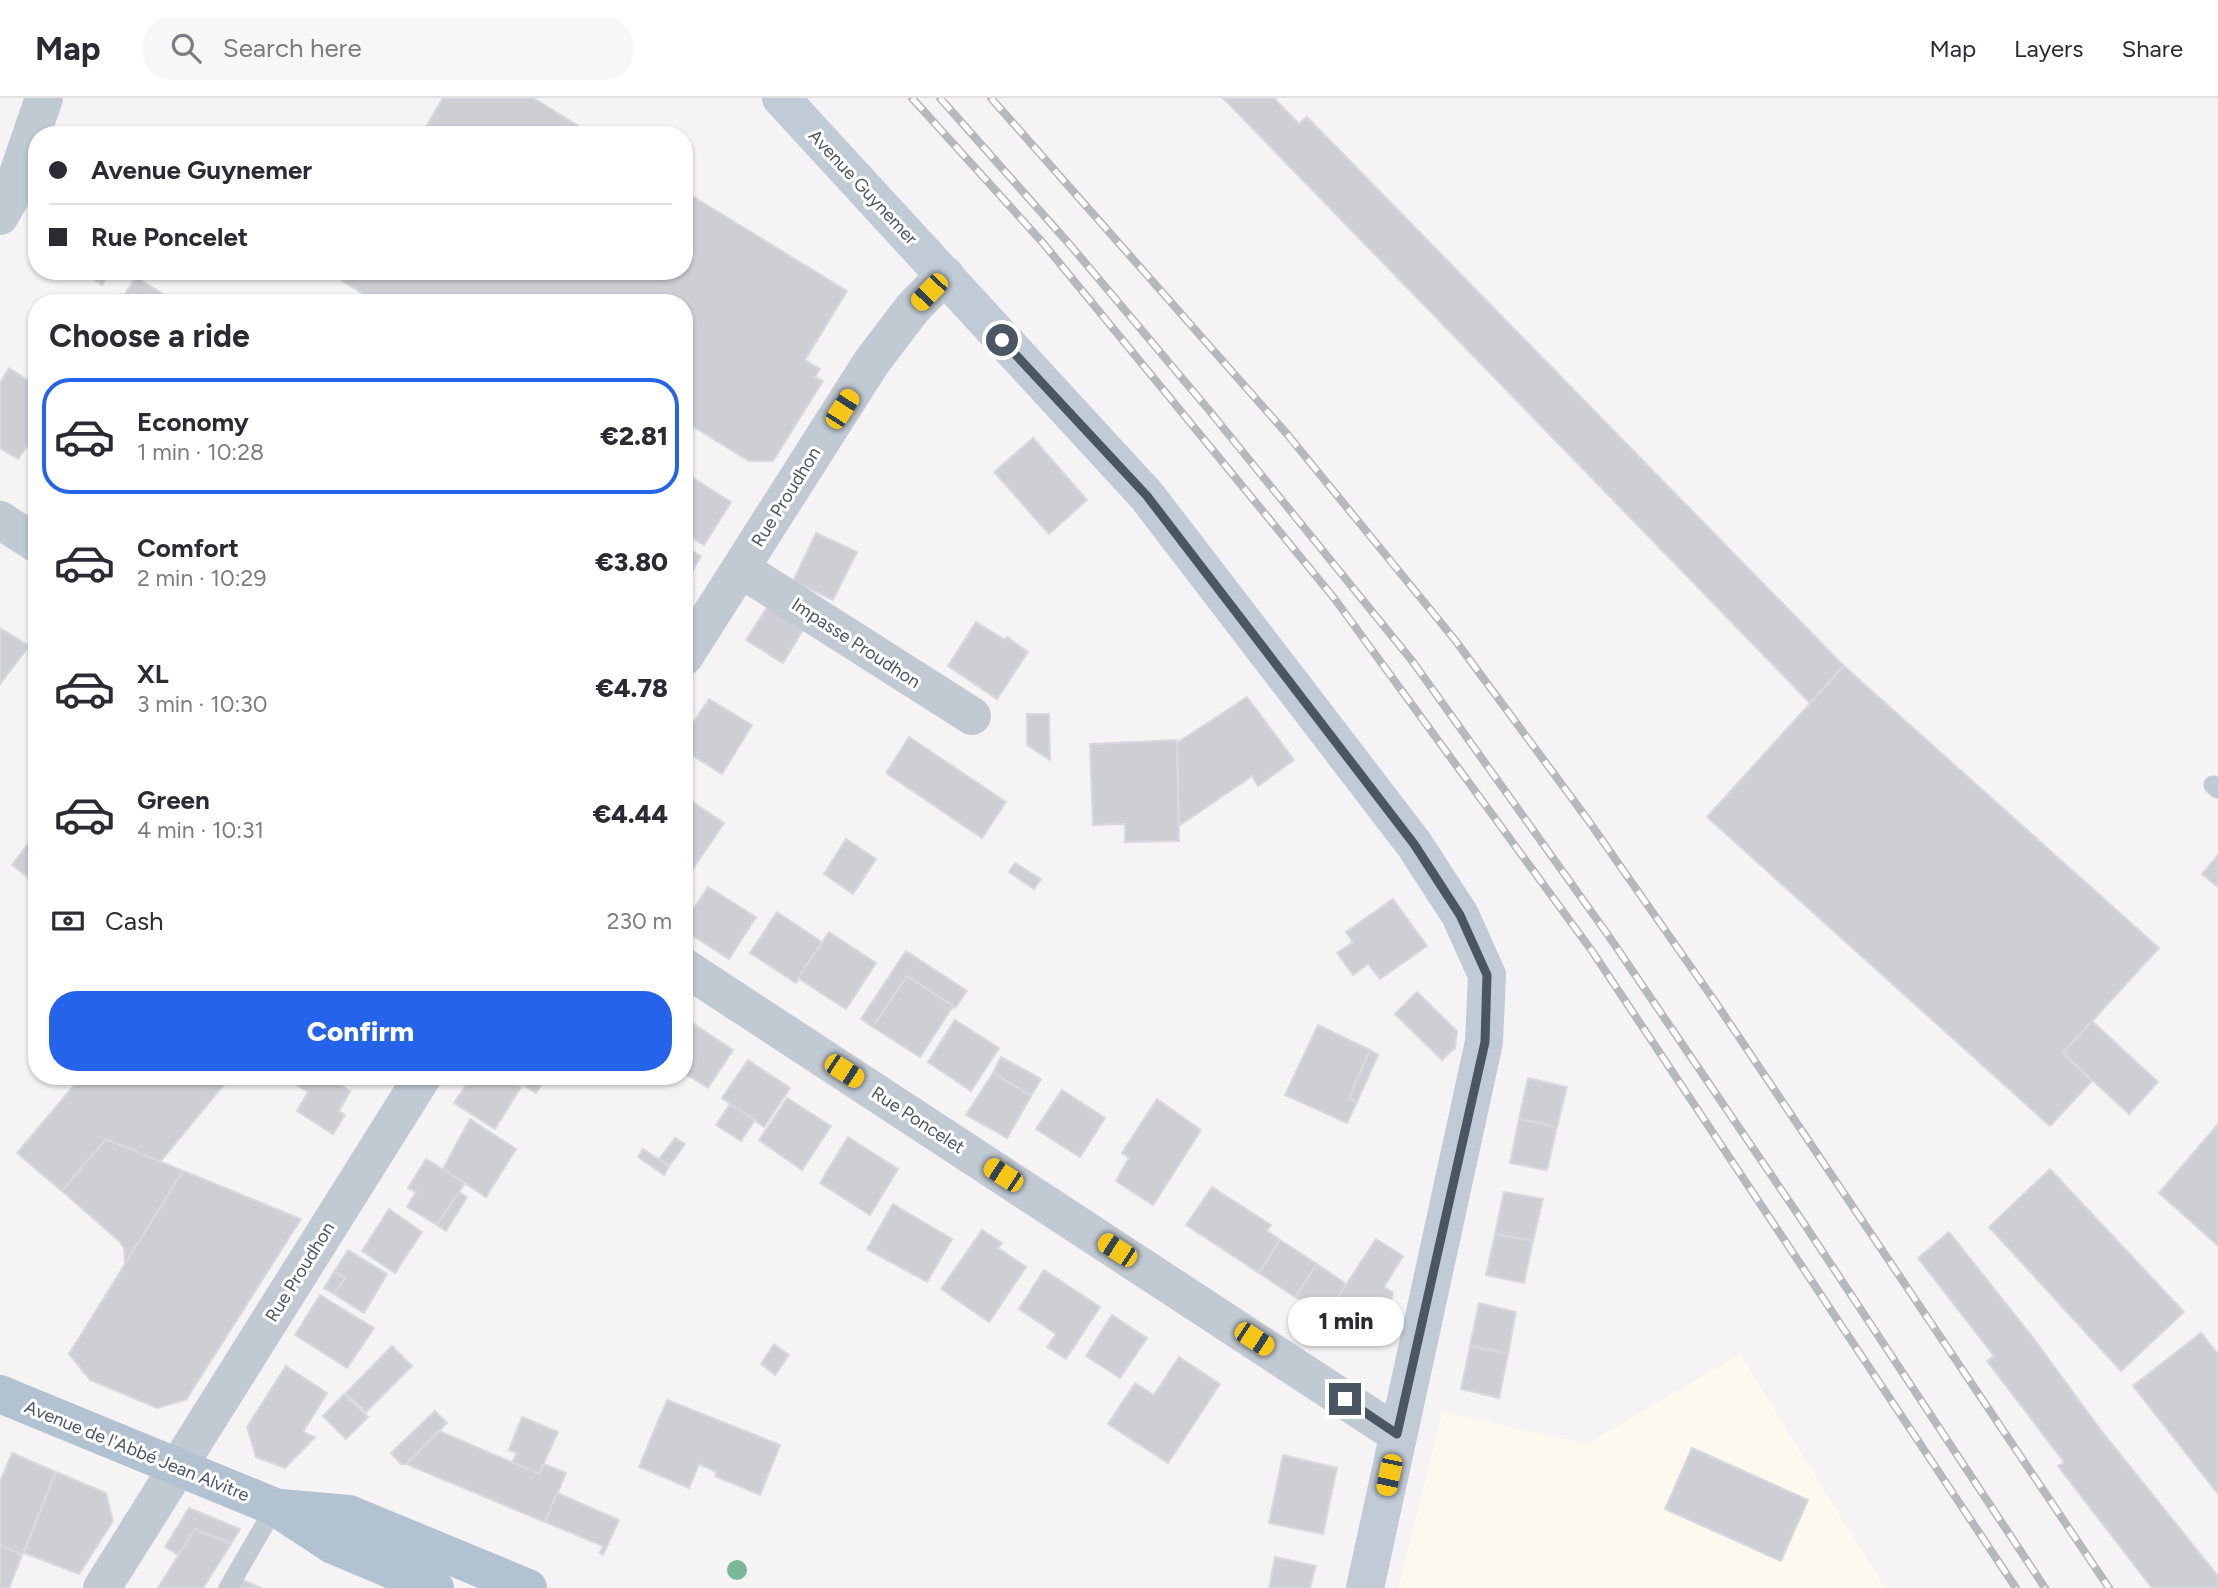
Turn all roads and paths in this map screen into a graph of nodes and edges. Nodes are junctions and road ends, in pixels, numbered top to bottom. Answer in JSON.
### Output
{"nodes":[{"id":1,"x":44,"y":98,"type":"edge"},
{"id":2,"x":780,"y":98,"type":"edge"},
{"id":3,"x":34,"y":126,"type":"edge"},
{"id":4,"x":28,"y":145,"type":"edge"},
{"id":5,"x":0,"y":216,"type":"edge"},
{"id":6,"x":945,"y":275,"type":"junction"},
{"id":7,"x":0,"y":520,"type":"edge"},
{"id":8,"x":28,"y":538,"type":"edge"},
{"id":9,"x":741,"y":569,"type":"junction"},
{"id":10,"x":693,"y":643,"type":"edge"},
{"id":11,"x":972,"y":716,"type":"dead end"},
{"id":12,"x":693,"y":973,"type":"edge"},
{"id":13,"x":417,"y":1085,"type":"edge"},
{"id":14,"x":0,"y":1394,"type":"edge"},
{"id":15,"x":1397,"y":1434,"type":"junction"},
{"id":16,"x":177,"y":1467,"type":"junction"},
{"id":17,"x":275,"y":1507,"type":"junction"},
{"id":18,"x":102,"y":1588,"type":"edge"},
{"id":19,"x":228,"y":1588,"type":"edge"},
{"id":20,"x":435,"y":1588,"type":"edge"},
{"id":21,"x":528,"y":1588,"type":"edge"},
{"id":22,"x":1365,"y":1588,"type":"edge"}],
"edges":[{"from":1,"to":3,"type":"street"},
{"from":2,"to":6,"type":"main road","name":"Avenue Guynemer"},
{"from":4,"to":5,"type":"street"},
{"from":6,"to":9,"type":"street","name":"Rue Proudhon"},
{"from":6,"to":15,"type":"main road","name":"Avenue Guynemer"},
{"from":7,"to":8,"type":"street"},
{"from":9,"to":10,"type":"street","name":"Rue Proudhon"},
{"from":9,"to":11,"type":"street","name":"Impasse Proudhon"},
{"from":12,"to":15,"type":"street","name":"Rue Poncelet"},
{"from":13,"to":16,"type":"street","name":"Rue Proudhon"},
{"from":14,"to":16,"type":"main road","name":"Avenue de l'Abbé Jean Alvitre"},
{"from":15,"to":22,"type":"main road","name":"Avenue Guynemer"},
{"from":16,"to":17,"type":"main road","name":"Avenue de l'Abbé Jean Alvitre"},
{"from":16,"to":18,"type":"street","name":"Rue Proudhon"},
{"from":17,"to":19,"type":"lane"},
{"from":17,"to":20,"type":"main road","name":"Avenue de l'Abbé Jean Alvitre"},
{"from":17,"to":21,"type":"main road","name":"Avenue de l'Abbé Jean Alvitre"}]}
